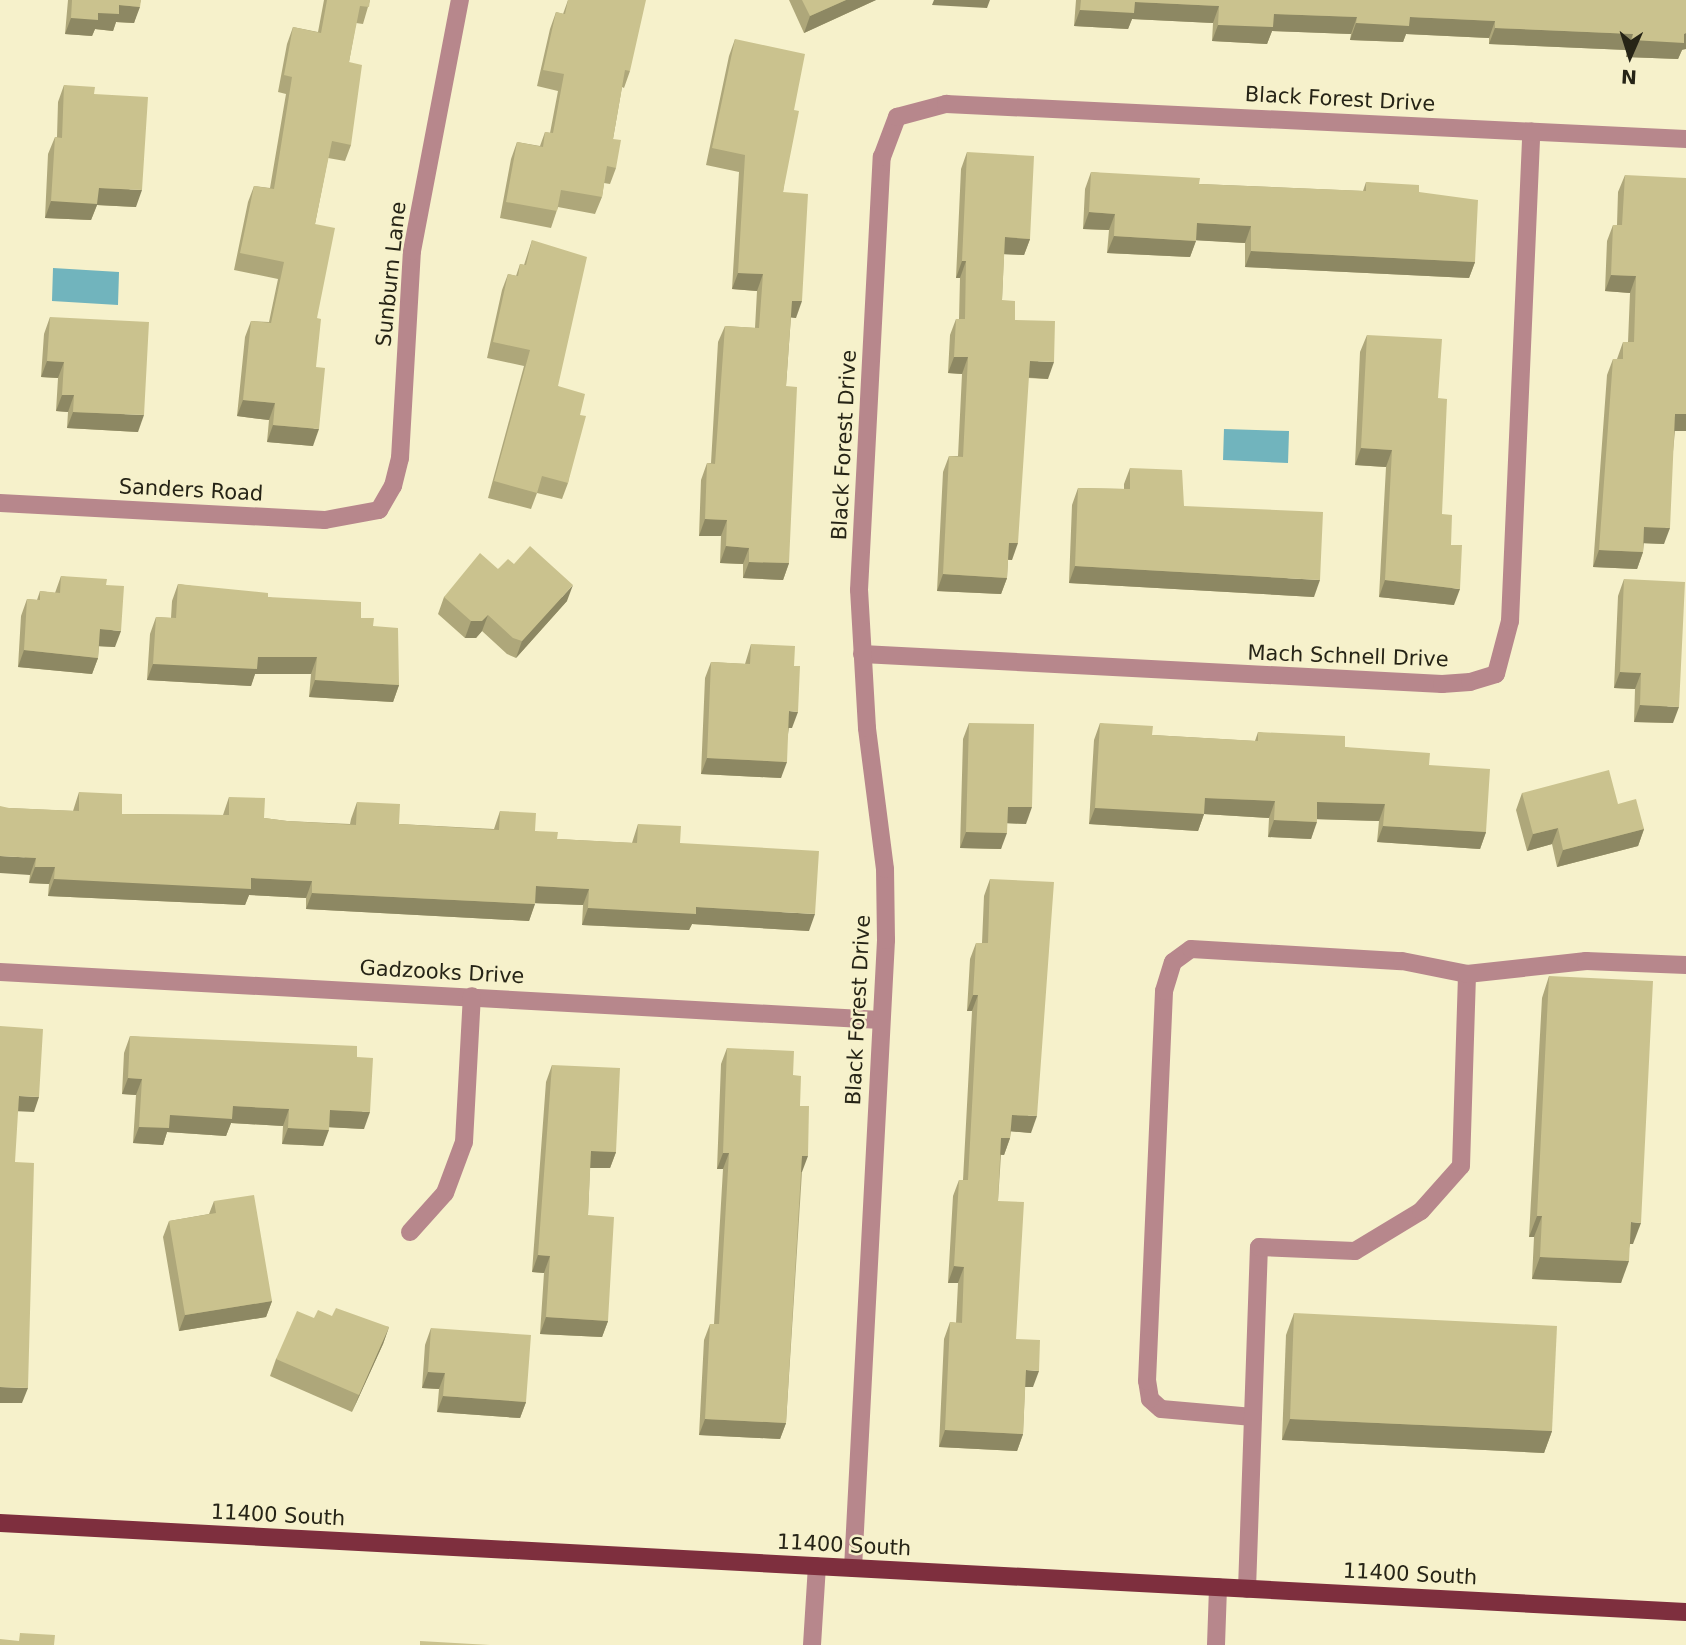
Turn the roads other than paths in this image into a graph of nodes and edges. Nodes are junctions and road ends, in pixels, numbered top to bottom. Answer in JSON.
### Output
{"nodes":[{"id":1,"x":460,"y":0,"type":"edge"},
{"id":2,"x":1531,"y":131,"type":"junction"},
{"id":3,"x":1686,"y":139,"type":"edge"},
{"id":4,"x":0,"y":503,"type":"edge"},
{"id":5,"x":379,"y":510,"type":"joint"},
{"id":6,"x":862,"y":654,"type":"junction"},
{"id":7,"x":1686,"y":965,"type":"edge"},
{"id":8,"x":0,"y":972,"type":"edge"},
{"id":9,"x":1467,"y":974,"type":"junction"},
{"id":10,"x":472,"y":996,"type":"junction"},
{"id":11,"x":881,"y":1020,"type":"junction"},
{"id":12,"x":410,"y":1232,"type":"dead end"},
{"id":13,"x":1253,"y":1417,"type":"junction"},
{"id":14,"x":0,"y":1523,"type":"edge"},
{"id":15,"x":817,"y":1566,"type":"junction"},
{"id":16,"x":853,"y":1568,"type":"junction"},
{"id":17,"x":1218,"y":1587,"type":"junction"},
{"id":18,"x":1247,"y":1589,"type":"junction"},
{"id":19,"x":1686,"y":1612,"type":"edge"},
{"id":20,"x":812,"y":1645,"type":"edge"},
{"id":21,"x":1216,"y":1645,"type":"edge"}],
"edges":[{"from":1,"to":5,"type":"street","name":"Sunburn Lane"},
{"from":2,"to":3,"type":"street","name":"Black Forest Drive"},
{"from":2,"to":6,"type":"street","name":"Black Forest Drive"},
{"from":2,"to":6,"type":"street","name":"Mach Schnell Drive"},
{"from":4,"to":5,"type":"street","name":"Sanders Road"},
{"from":6,"to":11,"type":"street","name":"Black Forest Drive"},
{"from":7,"to":9,"type":"street"},
{"from":8,"to":10,"type":"street","name":"Gadzooks Drive"},
{"from":9,"to":13,"type":"street"},
{"from":9,"to":13,"type":"street"},
{"from":10,"to":11,"type":"street","name":"Gadzooks Drive"},
{"from":10,"to":12,"type":"street"},
{"from":11,"to":16,"type":"street","name":"Black Forest Drive"},
{"from":13,"to":18,"type":"street"},
{"from":14,"to":15,"type":"main road","name":"11400 South"},
{"from":15,"to":16,"type":"main road","name":"11400 South"},
{"from":15,"to":20,"type":"street"},
{"from":16,"to":17,"type":"main road","name":"11400 South"},
{"from":17,"to":18,"type":"main road","name":"11400 South"},
{"from":17,"to":21,"type":"street"},
{"from":18,"to":19,"type":"main road","name":"11400 South"}]}
